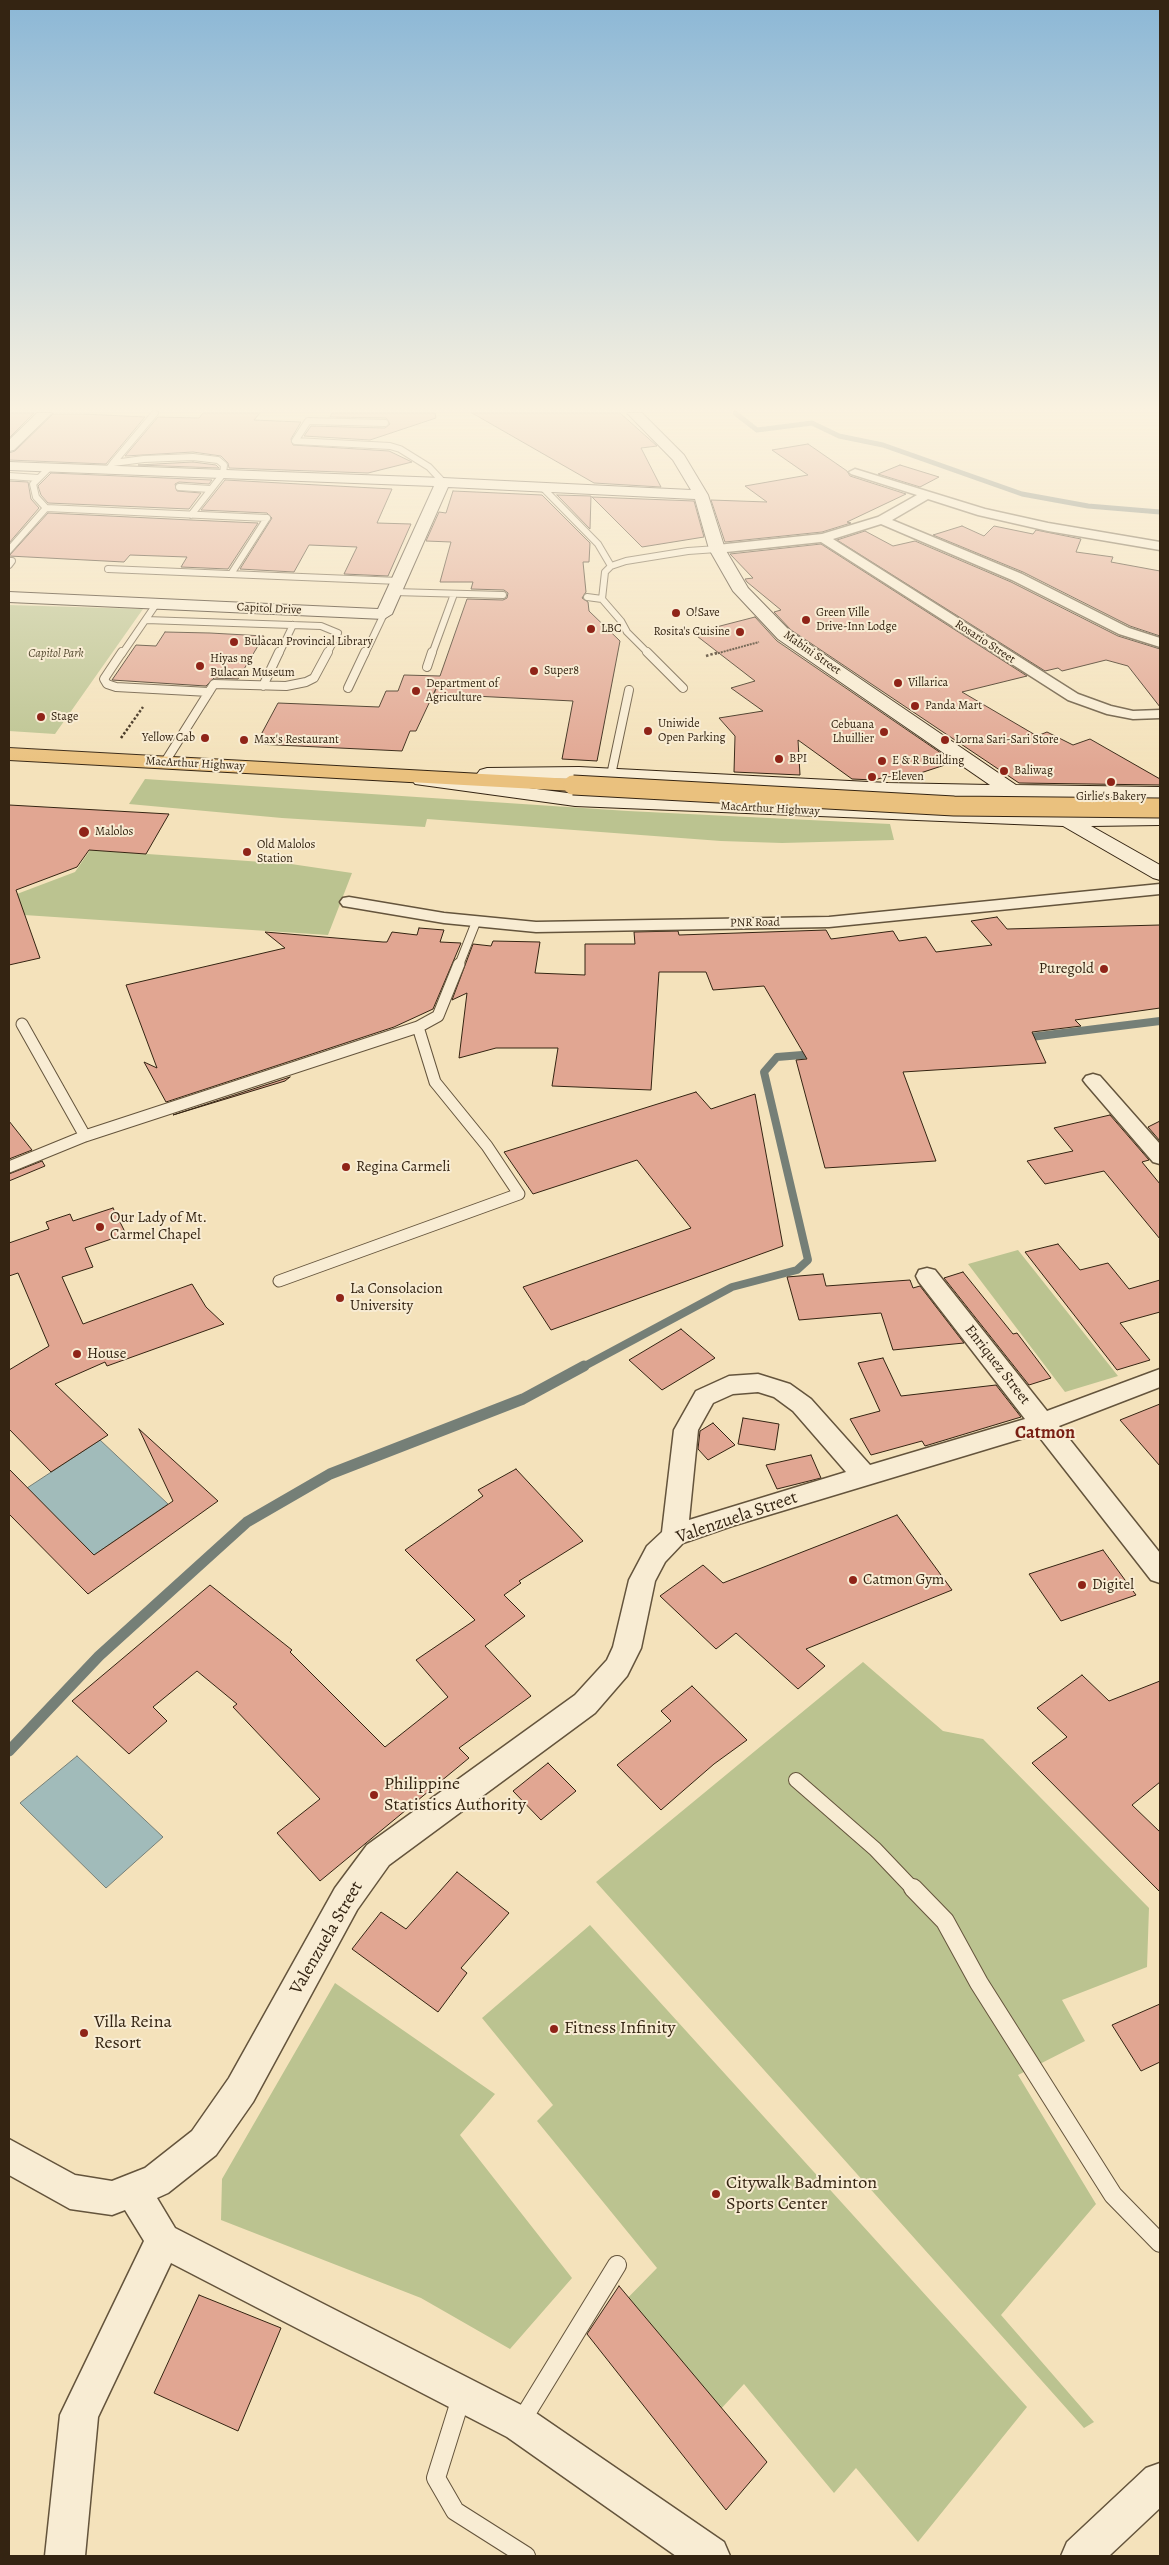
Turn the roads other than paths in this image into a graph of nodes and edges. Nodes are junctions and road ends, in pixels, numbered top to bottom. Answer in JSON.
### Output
{"nodes":[{"id":1,"x":24,"y":533,"type":"edge"},
{"id":2,"x":258,"y":533,"type":"edge"},
{"id":3,"x":421,"y":533,"type":"edge"},
{"id":4,"x":587,"y":533,"type":"edge"},
{"id":5,"x":712,"y":533,"type":"edge"},
{"id":6,"x":840,"y":533,"type":"edge"},
{"id":7,"x":912,"y":533,"type":"edge"},
{"id":8,"x":1082,"y":533,"type":"edge"},
{"id":9,"x":823,"y":538,"type":"junction"},
{"id":10,"x":1160,"y":546,"type":"edge"},
{"id":11,"x":717,"y":549,"type":"junction"},
{"id":12,"x":9,"y":550,"type":"edge"},
{"id":13,"x":9,"y":560,"type":"edge"},
{"id":14,"x":9,"y":564,"type":"edge"},
{"id":15,"x":612,"y":566,"type":"junction"},
{"id":16,"x":108,"y":569,"type":"dead end"},
{"id":17,"x":231,"y":574,"type":"junction"},
{"id":18,"x":397,"y":587,"type":"junction"},
{"id":19,"x":454,"y":594,"type":"junction"},
{"id":20,"x":503,"y":595,"type":"dead end"},
{"id":21,"x":9,"y":597,"type":"edge"},
{"id":22,"x":587,"y":597,"type":"dead end"},
{"id":23,"x":602,"y":599,"type":"junction"},
{"id":24,"x":157,"y":604,"type":"junction"},
{"id":25,"x":384,"y":614,"type":"junction"},
{"id":26,"x":146,"y":620,"type":"junction"},
{"id":27,"x":293,"y":626,"type":"junction"},
{"id":28,"x":1160,"y":643,"type":"edge"},
{"id":29,"x":427,"y":667,"type":"dead end"},
{"id":30,"x":263,"y":686,"type":"junction"},
{"id":31,"x":348,"y":688,"type":"dead end"},
{"id":32,"x":683,"y":688,"type":"dead end"},
{"id":33,"x":630,"y":690,"type":"dead end"},
{"id":34,"x":209,"y":692,"type":"junction"},
{"id":35,"x":1160,"y":714,"type":"edge"},
{"id":36,"x":9,"y":754,"type":"edge"},
{"id":37,"x":165,"y":762,"type":"junction"},
{"id":38,"x":381,"y":775,"type":"junction"},
{"id":39,"x":611,"y":775,"type":"junction"},
{"id":40,"x":1011,"y":792,"type":"junction"},
{"id":41,"x":1160,"y":793,"type":"edge"},
{"id":42,"x":1160,"y":808,"type":"edge"},
{"id":43,"x":1160,"y":818,"type":"edge"},
{"id":44,"x":1068,"y":820,"type":"junction"},
{"id":45,"x":1160,"y":874,"type":"edge"},
{"id":46,"x":1160,"y":889,"type":"edge"},
{"id":47,"x":349,"y":902,"type":"dead end"},
{"id":48,"x":476,"y":922,"type":"junction"},
{"id":49,"x":22,"y":1024,"type":"dead end"},
{"id":50,"x":418,"y":1027,"type":"junction"},
{"id":51,"x":1093,"y":1080,"type":"dead end"},
{"id":52,"x":85,"y":1136,"type":"junction"},
{"id":53,"x":1160,"y":1157,"type":"edge"},
{"id":54,"x":9,"y":1167,"type":"edge"},
{"id":55,"x":926,"y":1276,"type":"dead end"},
{"id":56,"x":279,"y":1281,"type":"dead end"},
{"id":57,"x":1160,"y":1378,"type":"edge"},
{"id":58,"x":1042,"y":1423,"type":"junction"},
{"id":59,"x":866,"y":1477,"type":"junction"},
{"id":60,"x":674,"y":1536,"type":"junction"},
{"id":61,"x":1160,"y":1572,"type":"edge"},
{"id":62,"x":796,"y":1780,"type":"dead end"},
{"id":63,"x":9,"y":2156,"type":"edge"},
{"id":64,"x":133,"y":2190,"type":"junction"},
{"id":65,"x":163,"y":2240,"type":"junction"},
{"id":66,"x":1160,"y":2243,"type":"edge"},
{"id":67,"x":617,"y":2265,"type":"dead end"},
{"id":68,"x":462,"y":2395,"type":"junction"},
{"id":69,"x":520,"y":2424,"type":"junction"},
{"id":70,"x":1160,"y":2482,"type":"edge"},
{"id":71,"x":64,"y":2556,"type":"edge"},
{"id":72,"x":526,"y":2556,"type":"edge"},
{"id":73,"x":710,"y":2556,"type":"edge"},
{"id":74,"x":1081,"y":2556,"type":"edge"}],
"edges":[{"from":1,"to":12,"type":"lane"},
{"from":2,"to":17,"type":"lane"},
{"from":3,"to":18,"type":"main road"},
{"from":4,"to":15,"type":"lane"},
{"from":5,"to":11,"type":"main road","name":"Mabini Street"},
{"from":6,"to":9,"type":"street"},
{"from":7,"to":28,"type":"street"},
{"from":8,"to":10,"type":"street"},
{"from":9,"to":11,"type":"street"},
{"from":9,"to":35,"type":"street","name":"Rosario Street"},
{"from":11,"to":15,"type":"lane"},
{"from":11,"to":40,"type":"main road","name":"Mabini Street"},
{"from":13,"to":14,"type":"lane"},
{"from":15,"to":23,"type":"lane"},
{"from":16,"to":17,"type":"lane"},
{"from":17,"to":18,"type":"lane"},
{"from":18,"to":19,"type":"lane"},
{"from":18,"to":25,"type":"main road"},
{"from":19,"to":20,"type":"lane"},
{"from":19,"to":29,"type":"lane"},
{"from":21,"to":24,"type":"main road","name":"Capitol Drive"},
{"from":22,"to":23,"type":"lane"},
{"from":23,"to":32,"type":"lane"},
{"from":24,"to":25,"type":"main road","name":"Capitol Drive"},
{"from":24,"to":26,"type":"lane"},
{"from":25,"to":31,"type":"lane"},
{"from":26,"to":27,"type":"lane"},
{"from":26,"to":34,"type":"lane"},
{"from":27,"to":30,"type":"lane"},
{"from":27,"to":30,"type":"lane"},
{"from":30,"to":34,"type":"lane"},
{"from":33,"to":39,"type":"lane"},
{"from":34,"to":37,"type":"lane"},
{"from":36,"to":37,"type":"highway","name":"MacArthur Highway"},
{"from":37,"to":38,"type":"highway","name":"MacArthur Highway"},
{"from":38,"to":39,"type":"main road","name":"MacArthur Highway"},
{"from":38,"to":42,"type":"highway","name":"MacArthur Highway","bridge":true},
{"from":38,"to":44,"type":"main road","name":"MacArthur Highway"},
{"from":39,"to":40,"type":"main road","name":"MacArthur Highway"},
{"from":40,"to":41,"type":"main road","name":"MacArthur Highway"},
{"from":40,"to":44,"type":"main road","name":"Mabini Street"},
{"from":43,"to":44,"type":"main road","name":"MacArthur Highway"},
{"from":44,"to":45,"type":"main road","name":"Mabini Street"},
{"from":46,"to":48,"type":"street","name":"PNR Road"},
{"from":47,"to":48,"type":"street","name":"PNR Road"},
{"from":48,"to":50,"type":"lane"},
{"from":49,"to":52,"type":"lane"},
{"from":50,"to":52,"type":"lane"},
{"from":50,"to":56,"type":"lane"},
{"from":51,"to":53,"type":"street"},
{"from":52,"to":54,"type":"lane"},
{"from":55,"to":58,"type":"street","name":"Enriquez Street"},
{"from":57,"to":58,"type":"street","name":"Valenzuela Street"},
{"from":58,"to":59,"type":"street","name":"Valenzuela Street"},
{"from":58,"to":61,"type":"street","name":"Enriquez Street"},
{"from":59,"to":60,"type":"street","name":"Valenzuela Street"},
{"from":59,"to":60,"type":"street"},
{"from":60,"to":64,"type":"street","name":"Valenzuela Street"},
{"from":62,"to":66,"type":"lane"},
{"from":63,"to":64,"type":"street","name":"Valenzuela Street"},
{"from":64,"to":65,"type":"street"},
{"from":65,"to":68,"type":"street"},
{"from":65,"to":71,"type":"street"},
{"from":67,"to":69,"type":"lane"},
{"from":68,"to":69,"type":"street"},
{"from":68,"to":72,"type":"lane"},
{"from":69,"to":73,"type":"street"},
{"from":70,"to":74,"type":"street"}]}
